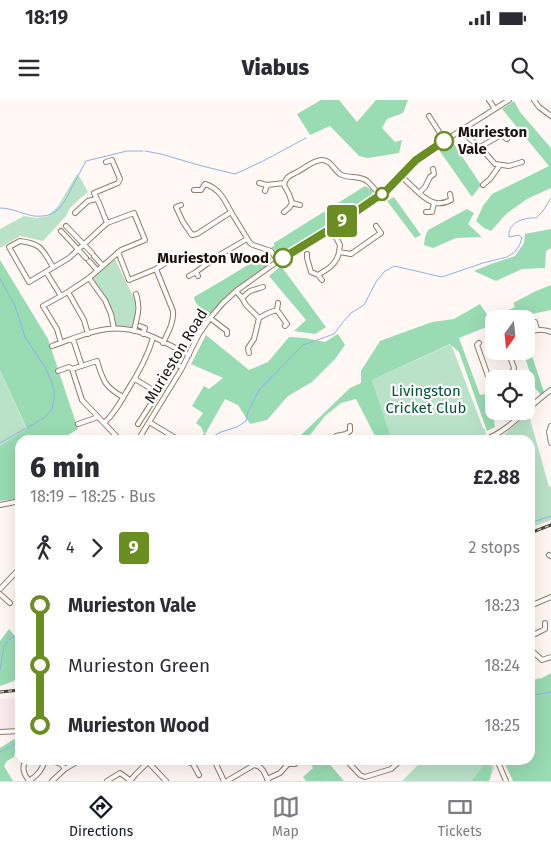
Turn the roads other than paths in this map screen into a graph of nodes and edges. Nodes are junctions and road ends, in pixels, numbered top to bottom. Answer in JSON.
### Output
{"nodes":[{"id":1,"x":490,"y":100,"type":"edge"},
{"id":2,"x":509,"y":100,"type":"edge"},
{"id":3,"x":534,"y":100,"type":"edge"},
{"id":4,"x":495,"y":109,"type":"junction"},
{"id":5,"x":429,"y":116,"type":"dead end"},
{"id":6,"x":551,"y":116,"type":"edge"},
{"id":7,"x":461,"y":130,"type":"junction"},
{"id":8,"x":507,"y":139,"type":"dead end"},
{"id":9,"x":444,"y":141,"type":"junction"},
{"id":10,"x":480,"y":147,"type":"junction"},
{"id":11,"x":118,"y":157,"type":"dead end"},
{"id":12,"x":112,"y":160,"type":"junction"},
{"id":13,"x":106,"y":162,"type":"dead end"},
{"id":14,"x":522,"y":162,"type":"dead end"},
{"id":15,"x":500,"y":165,"type":"junction"},
{"id":16,"x":433,"y":169,"type":"dead end"},
{"id":17,"x":401,"y":176,"type":"junction"},
{"id":18,"x":259,"y":183,"type":"dead end"},
{"id":19,"x":284,"y":183,"type":"junction"},
{"id":20,"x":267,"y":185,"type":"junction"},
{"id":21,"x":483,"y":185,"type":"dead end"},
{"id":22,"x":194,"y":190,"type":"dead end"},
{"id":23,"x":265,"y":191,"type":"dead end"},
{"id":24,"x":419,"y":192,"type":"junction"},
{"id":25,"x":450,"y":194,"type":"dead end"},
{"id":26,"x":380,"y":196,"type":"junction"},
{"id":27,"x":96,"y":199,"type":"junction"},
{"id":28,"x":292,"y":203,"type":"junction"},
{"id":29,"x":434,"y":203,"type":"junction"},
{"id":30,"x":300,"y":205,"type":"dead end"},
{"id":31,"x":176,"y":207,"type":"dead end"},
{"id":32,"x":231,"y":212,"type":"junction"},
{"id":33,"x":284,"y":212,"type":"dead end"},
{"id":34,"x":426,"y":212,"type":"dead end"},
{"id":35,"x":75,"y":213,"type":"dead end"},
{"id":36,"x":107,"y":223,"type":"junction"},
{"id":37,"x":66,"y":226,"type":"dead end"},
{"id":38,"x":376,"y":226,"type":"dead end"},
{"id":39,"x":332,"y":228,"type":"junction"},
{"id":40,"x":61,"y":231,"type":"dead end"},
{"id":41,"x":247,"y":239,"type":"junction"},
{"id":42,"x":83,"y":244,"type":"junction"},
{"id":43,"x":78,"y":249,"type":"junction"},
{"id":44,"x":118,"y":252,"type":"junction"},
{"id":45,"x":339,"y":252,"type":"junction"},
{"id":46,"x":306,"y":257,"type":"dead end"},
{"id":47,"x":278,"y":261,"type":"junction"},
{"id":48,"x":164,"y":264,"type":"dead end"},
{"id":49,"x":103,"y":266,"type":"junction"},
{"id":50,"x":53,"y":267,"type":"junction"},
{"id":51,"x":156,"y":269,"type":"junction"},
{"id":52,"x":98,"y":270,"type":"junction"},
{"id":53,"x":46,"y":272,"type":"junction"},
{"id":54,"x":318,"y":275,"type":"junction"},
{"id":55,"x":189,"y":276,"type":"dead end"},
{"id":56,"x":89,"y":278,"type":"junction"},
{"id":57,"x":322,"y":280,"type":"dead end"},
{"id":58,"x":260,"y":286,"type":"dead end"},
{"id":59,"x":236,"y":291,"type":"junction"},
{"id":60,"x":68,"y":292,"type":"junction"},
{"id":61,"x":136,"y":294,"type":"dead end"},
{"id":62,"x":61,"y":296,"type":"junction"},
{"id":63,"x":242,"y":298,"type":"junction"},
{"id":64,"x":278,"y":303,"type":"dead end"},
{"id":65,"x":277,"y":310,"type":"junction"},
{"id":66,"x":210,"y":318,"type":"junction"},
{"id":67,"x":259,"y":318,"type":"junction"},
{"id":68,"x":535,"y":322,"type":"dead end"},
{"id":69,"x":287,"y":324,"type":"dead end"},
{"id":70,"x":140,"y":326,"type":"dead end"},
{"id":71,"x":114,"y":328,"type":"junction"},
{"id":72,"x":145,"y":328,"type":"junction"},
{"id":73,"x":152,"y":330,"type":"dead end"},
{"id":74,"x":537,"y":330,"type":"joint"},
{"id":75,"x":134,"y":331,"type":"junction"},
{"id":76,"x":228,"y":332,"type":"dead end"},
{"id":77,"x":551,"y":332,"type":"edge"},
{"id":78,"x":88,"y":334,"type":"junction"},
{"id":79,"x":142,"y":334,"type":"junction"},
{"id":80,"x":153,"y":338,"type":"junction"},
{"id":81,"x":74,"y":339,"type":"junction"},
{"id":82,"x":61,"y":343,"type":"junction"},
{"id":83,"x":163,"y":343,"type":"junction"},
{"id":84,"x":479,"y":343,"type":"dead end"},
{"id":85,"x":52,"y":346,"type":"dead end"},
{"id":86,"x":247,"y":350,"type":"dead end"},
{"id":87,"x":189,"y":355,"type":"junction"},
{"id":88,"x":177,"y":356,"type":"dead end"},
{"id":89,"x":82,"y":366,"type":"junction"},
{"id":90,"x":182,"y":368,"type":"junction"},
{"id":91,"x":72,"y":369,"type":"junction"},
{"id":92,"x":172,"y":369,"type":"dead end"},
{"id":93,"x":58,"y":370,"type":"dead end"},
{"id":94,"x":486,"y":370,"type":"edge"},
{"id":95,"x":135,"y":379,"type":"junction"},
{"id":96,"x":551,"y":390,"type":"edge"},
{"id":97,"x":158,"y":393,"type":"junction"},
{"id":98,"x":123,"y":398,"type":"junction"},
{"id":99,"x":535,"y":404,"type":"edge"},
{"id":100,"x":98,"y":417,"type":"junction"},
{"id":101,"x":515,"y":420,"type":"edge"},
{"id":102,"x":149,"y":422,"type":"junction"},
{"id":103,"x":104,"y":423,"type":"junction"},
{"id":104,"x":78,"y":424,"type":"dead end"},
{"id":105,"x":138,"y":424,"type":"dead end"},
{"id":106,"x":350,"y":426,"type":"dead end"},
{"id":107,"x":551,"y":426,"type":"edge"},
{"id":108,"x":350,"y":431,"type":"junction"},
{"id":109,"x":355,"y":434,"type":"dead end"},
{"id":110,"x":115,"y":435,"type":"edge"},
{"id":111,"x":141,"y":435,"type":"edge"},
{"id":112,"x":173,"y":435,"type":"edge"},
{"id":113,"x":341,"y":435,"type":"edge"},
{"id":114,"x":495,"y":435,"type":"edge"},
{"id":115,"x":551,"y":443,"type":"edge"},
{"id":116,"x":15,"y":502,"type":"edge"},
{"id":117,"x":0,"y":505,"type":"edge"},
{"id":118,"x":15,"y":573,"type":"edge"},
{"id":119,"x":0,"y":589,"type":"edge"},
{"id":120,"x":0,"y":594,"type":"edge"},
{"id":121,"x":551,"y":597,"type":"edge"},
{"id":122,"x":8,"y":599,"type":"dead end"},
{"id":123,"x":535,"y":604,"type":"edge"},
{"id":124,"x":545,"y":623,"type":"dead end"},
{"id":125,"x":545,"y":629,"type":"junction"},
{"id":126,"x":551,"y":630,"type":"edge"},
{"id":127,"x":535,"y":634,"type":"edge"},
{"id":128,"x":535,"y":652,"type":"edge"},
{"id":129,"x":551,"y":656,"type":"edge"},
{"id":130,"x":15,"y":731,"type":"edge"},
{"id":131,"x":0,"y":732,"type":"edge"},
{"id":132,"x":23,"y":765,"type":"edge"},
{"id":133,"x":44,"y":765,"type":"edge"},
{"id":134,"x":63,"y":765,"type":"edge"},
{"id":135,"x":72,"y":765,"type":"edge"},
{"id":136,"x":145,"y":765,"type":"edge"},
{"id":137,"x":152,"y":765,"type":"edge"},
{"id":138,"x":195,"y":765,"type":"edge"},
{"id":139,"x":217,"y":765,"type":"edge"},
{"id":140,"x":285,"y":765,"type":"edge"},
{"id":141,"x":352,"y":765,"type":"edge"},
{"id":142,"x":395,"y":765,"type":"edge"},
{"id":143,"x":499,"y":765,"type":"edge"},
{"id":144,"x":65,"y":769,"type":"junction"},
{"id":145,"x":199,"y":775,"type":"dead end"},
{"id":146,"x":268,"y":780,"type":"edge"},
{"id":147,"x":29,"y":781,"type":"edge"},
{"id":148,"x":52,"y":781,"type":"edge"},
{"id":149,"x":107,"y":781,"type":"edge"},
{"id":150,"x":130,"y":781,"type":"edge"},
{"id":151,"x":166,"y":781,"type":"edge"},
{"id":152,"x":225,"y":781,"type":"edge"},
{"id":153,"x":506,"y":781,"type":"edge"}],
"edges":[{"from":1,"to":4,"type":"street"},
{"from":2,"to":4,"type":"street","name":"Murieston Road"},
{"from":3,"to":6,"type":"street"},
{"from":4,"to":7,"type":"street","name":"Murieston Road"},
{"from":5,"to":9,"type":"street"},
{"from":7,"to":9,"type":"street","name":"Murieston Road"},
{"from":7,"to":10,"type":"street"},
{"from":8,"to":10,"type":"street"},
{"from":9,"to":17,"type":"street","name":"Murieston Road"},
{"from":10,"to":15,"type":"street"},
{"from":11,"to":12,"type":"street"},
{"from":12,"to":13,"type":"street"},
{"from":12,"to":27,"type":"street"},
{"from":14,"to":15,"type":"street"},
{"from":15,"to":21,"type":"street"},
{"from":16,"to":24,"type":"street"},
{"from":17,"to":24,"type":"street"},
{"from":17,"to":26,"type":"street","name":"Murieston Road"},
{"from":18,"to":20,"type":"street"},
{"from":19,"to":20,"type":"street"},
{"from":19,"to":26,"type":"street"},
{"from":19,"to":28,"type":"street"},
{"from":20,"to":23,"type":"street"},
{"from":22,"to":32,"type":"street"},
{"from":24,"to":29,"type":"street"},
{"from":25,"to":29,"type":"street"},
{"from":26,"to":39,"type":"street","name":"Murieston Road"},
{"from":27,"to":35,"type":"street"},
{"from":27,"to":36,"type":"street"},
{"from":28,"to":30,"type":"street"},
{"from":28,"to":33,"type":"street"},
{"from":29,"to":34,"type":"street"},
{"from":31,"to":32,"type":"street"},
{"from":32,"to":41,"type":"street"},
{"from":36,"to":42,"type":"street"},
{"from":36,"to":44,"type":"street"},
{"from":37,"to":42,"type":"street"},
{"from":38,"to":45,"type":"street"},
{"from":39,"to":45,"type":"street"},
{"from":39,"to":47,"type":"street","name":"Murieston Road"},
{"from":40,"to":43,"type":"street"},
{"from":41,"to":47,"type":"street"},
{"from":41,"to":55,"type":"street"},
{"from":42,"to":43,"type":"street"},
{"from":42,"to":49,"type":"street"},
{"from":43,"to":50,"type":"street"},
{"from":43,"to":52,"type":"street"},
{"from":44,"to":49,"type":"street"},
{"from":44,"to":51,"type":"street"},
{"from":45,"to":54,"type":"street"},
{"from":46,"to":54,"type":"street"},
{"from":47,"to":59,"type":"street","name":"Murieston Road"},
{"from":48,"to":51,"type":"street"},
{"from":49,"to":52,"type":"street"},
{"from":50,"to":53,"type":"street"},
{"from":50,"to":53,"type":"street"},
{"from":51,"to":83,"type":"street"},
{"from":52,"to":56,"type":"street"},
{"from":53,"to":62,"type":"street"},
{"from":54,"to":57,"type":"street"},
{"from":56,"to":60,"type":"street"},
{"from":56,"to":71,"type":"street"},
{"from":58,"to":63,"type":"street"},
{"from":59,"to":63,"type":"street"},
{"from":59,"to":66,"type":"street","name":"Murieston Road"},
{"from":60,"to":62,"type":"street"},
{"from":60,"to":78,"type":"street"},
{"from":61,"to":75,"type":"street"},
{"from":62,"to":82,"type":"street"},
{"from":63,"to":67,"type":"street"},
{"from":64,"to":65,"type":"street"},
{"from":65,"to":67,"type":"street"},
{"from":65,"to":69,"type":"street"},
{"from":66,"to":76,"type":"street"},
{"from":66,"to":87,"type":"street","name":"Murieston Road"},
{"from":67,"to":86,"type":"street"},
{"from":68,"to":74,"type":"street"},
{"from":70,"to":72,"type":"street"},
{"from":71,"to":75,"type":"street"},
{"from":71,"to":78,"type":"street"},
{"from":72,"to":73,"type":"street"},
{"from":72,"to":79,"type":"street"},
{"from":74,"to":77,"type":"street"},
{"from":75,"to":79,"type":"street"},
{"from":78,"to":81,"type":"street"},
{"from":79,"to":80,"type":"street"},
{"from":80,"to":83,"type":"street"},
{"from":80,"to":95,"type":"street"},
{"from":81,"to":82,"type":"street"},
{"from":81,"to":89,"type":"street"},
{"from":82,"to":85,"type":"street"},
{"from":83,"to":87,"type":"street"},
{"from":84,"to":94,"type":"street"},
{"from":87,"to":90,"type":"street","name":"Murieston Road"},
{"from":88,"to":90,"type":"street"},
{"from":89,"to":91,"type":"street"},
{"from":89,"to":98,"type":"street"},
{"from":90,"to":102,"type":"street","name":"Murieston Road"},
{"from":91,"to":93,"type":"street"},
{"from":91,"to":100,"type":"street"},
{"from":92,"to":97,"type":"street"},
{"from":95,"to":97,"type":"street"},
{"from":95,"to":98,"type":"street"},
{"from":96,"to":99,"type":"street"},
{"from":97,"to":105,"type":"street"},
{"from":98,"to":103,"type":"street"},
{"from":100,"to":103,"type":"street"},
{"from":100,"to":104,"type":"street"},
{"from":101,"to":114,"type":"street"},
{"from":102,"to":111,"type":"street","name":"Murieston Road"},
{"from":102,"to":112,"type":"street"},
{"from":103,"to":110,"type":"street"},
{"from":106,"to":108,"type":"street"},
{"from":107,"to":115,"type":"street"},
{"from":108,"to":109,"type":"street"},
{"from":108,"to":113,"type":"street"},
{"from":116,"to":117,"type":"street"},
{"from":118,"to":119,"type":"street"},
{"from":120,"to":122,"type":"street"},
{"from":121,"to":123,"type":"street"},
{"from":124,"to":125,"type":"street"},
{"from":125,"to":126,"type":"street"},
{"from":125,"to":127,"type":"street"},
{"from":128,"to":129,"type":"street"},
{"from":130,"to":131,"type":"street"},
{"from":132,"to":147,"type":"street"},
{"from":133,"to":147,"type":"street"},
{"from":134,"to":144,"type":"street"},
{"from":135,"to":144,"type":"street"},
{"from":136,"to":150,"type":"street"},
{"from":137,"to":151,"type":"street"},
{"from":138,"to":145,"type":"street"},
{"from":139,"to":152,"type":"street"},
{"from":140,"to":146,"type":"street"},
{"from":141,"to":142,"type":"street"},
{"from":143,"to":153,"type":"street"},
{"from":144,"to":148,"type":"street"},
{"from":146,"to":152,"type":"street"},
{"from":149,"to":150,"type":"street"}]}
